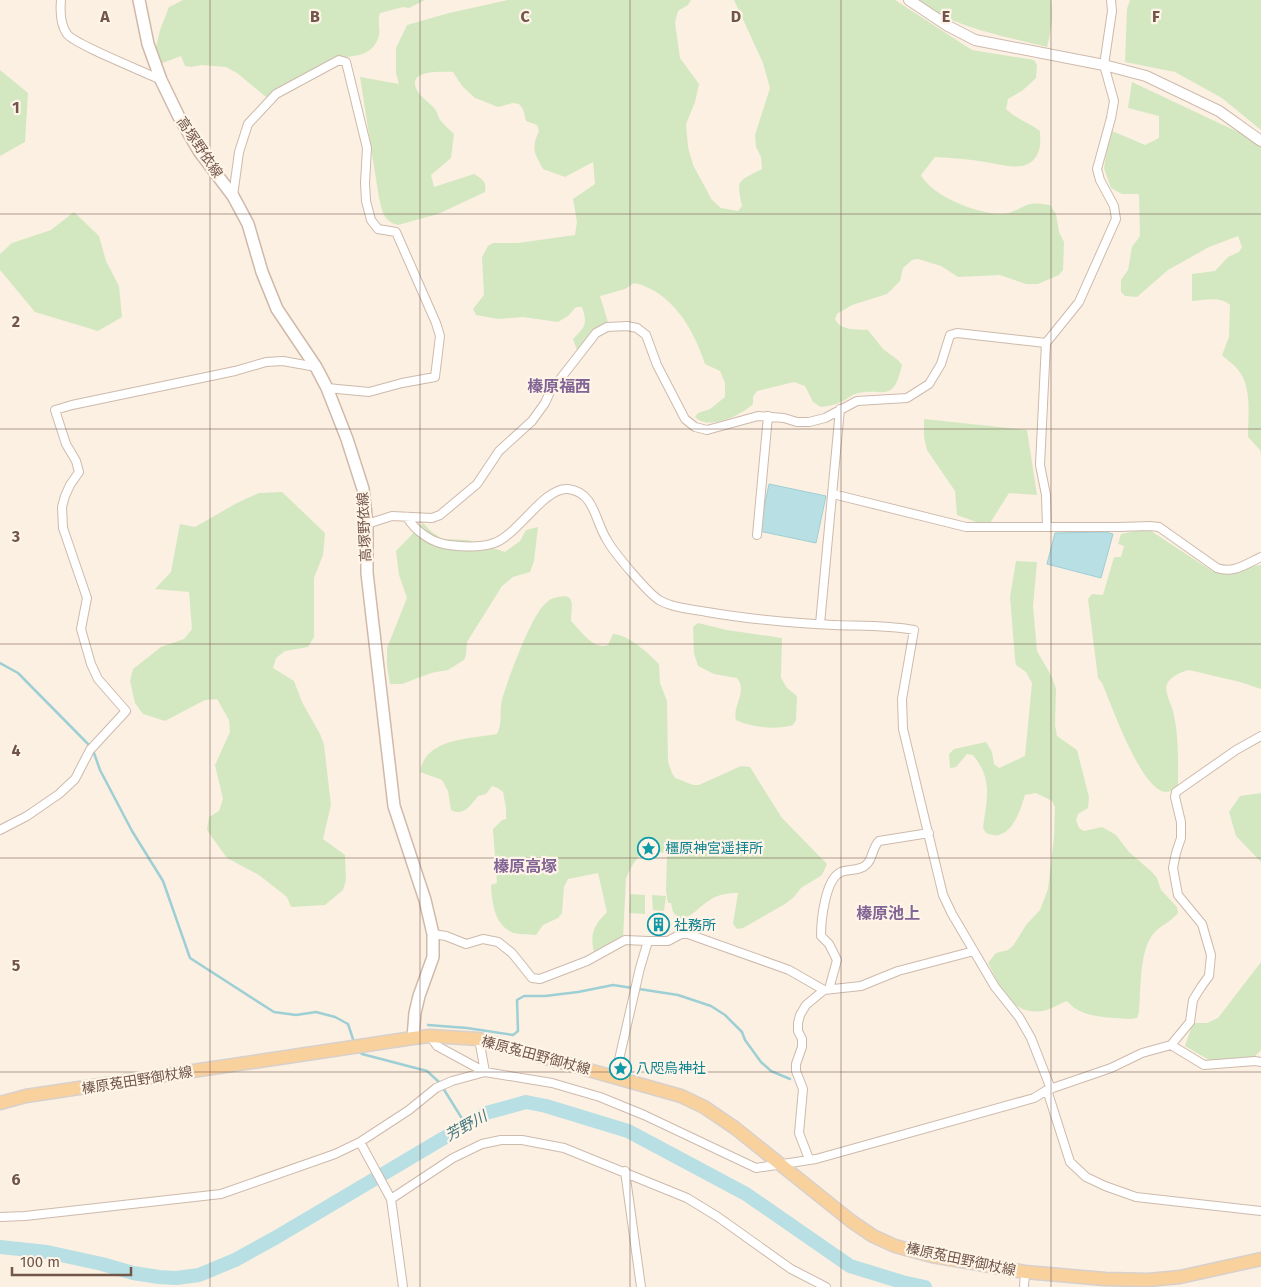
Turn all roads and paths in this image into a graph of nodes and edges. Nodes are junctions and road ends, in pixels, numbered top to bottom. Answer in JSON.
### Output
{"nodes":[{"id":1,"x":61,"y":0,"type":"edge"},
{"id":2,"x":139,"y":0,"type":"edge"},
{"id":3,"x":909,"y":0,"type":"edge"},
{"id":4,"x":1111,"y":0,"type":"edge"},
{"id":5,"x":1104,"y":65,"type":"junction"},
{"id":6,"x":161,"y":80,"type":"junction"},
{"id":7,"x":1261,"y":141,"type":"edge"},
{"id":8,"x":233,"y":196,"type":"junction"},
{"id":9,"x":1046,"y":343,"type":"junction"},
{"id":10,"x":316,"y":367,"type":"junction"},
{"id":11,"x":327,"y":388,"type":"junction"},
{"id":12,"x":840,"y":409,"type":"junction"},
{"id":13,"x":768,"y":416,"type":"junction"},
{"id":14,"x":833,"y":494,"type":"junction"},
{"id":15,"x":407,"y":516,"type":"junction"},
{"id":16,"x":366,"y":524,"type":"junction"},
{"id":17,"x":1047,"y":527,"type":"junction"},
{"id":18,"x":757,"y":535,"type":"dead end"},
{"id":19,"x":1261,"y":557,"type":"edge"},
{"id":20,"x":820,"y":624,"type":"junction"},
{"id":21,"x":1261,"y":736,"type":"edge"},
{"id":22,"x":0,"y":830,"type":"edge"},
{"id":23,"x":929,"y":833,"type":"junction"},
{"id":24,"x":433,"y":934,"type":"junction"},
{"id":25,"x":648,"y":941,"type":"junction"},
{"id":26,"x":974,"y":951,"type":"junction"},
{"id":27,"x":827,"y":990,"type":"junction"},
{"id":28,"x":430,"y":1036,"type":"junction"},
{"id":29,"x":413,"y":1038,"type":"junction"},
{"id":30,"x":479,"y":1039,"type":"junction"},
{"id":31,"x":1171,"y":1045,"type":"junction"},
{"id":32,"x":1261,"y":1062,"type":"edge"},
{"id":33,"x":485,"y":1072,"type":"junction"},
{"id":34,"x":614,"y":1077,"type":"junction"},
{"id":35,"x":1049,"y":1090,"type":"junction"},
{"id":36,"x":0,"y":1103,"type":"edge"},
{"id":37,"x":362,"y":1144,"type":"junction"},
{"id":38,"x":809,"y":1159,"type":"junction"},
{"id":39,"x":780,"y":1165,"type":"junction"},
{"id":40,"x":625,"y":1171,"type":"junction"},
{"id":41,"x":390,"y":1197,"type":"junction"},
{"id":42,"x":1261,"y":1211,"type":"edge"},
{"id":43,"x":0,"y":1217,"type":"edge"},
{"id":44,"x":1261,"y":1259,"type":"edge"},
{"id":45,"x":1024,"y":1280,"type":"edge"},
{"id":46,"x":403,"y":1287,"type":"edge"},
{"id":47,"x":642,"y":1287,"type":"edge"},
{"id":48,"x":826,"y":1287,"type":"edge"}],
"edges":[{"from":1,"to":6,"type":"street"},
{"from":2,"to":6,"type":"main road","name":"高塚野依線"},
{"from":3,"to":5,"type":"street"},
{"from":4,"to":5,"type":"street"},
{"from":5,"to":7,"type":"street"},
{"from":5,"to":9,"type":"street"},
{"from":6,"to":8,"type":"main road","name":"高塚野依線"},
{"from":8,"to":10,"type":"main road","name":"高塚野依線"},
{"from":8,"to":11,"type":"street"},
{"from":9,"to":12,"type":"street"},
{"from":9,"to":17,"type":"street"},
{"from":10,"to":11,"type":"main road","name":"高塚野依線"},
{"from":10,"to":22,"type":"street"},
{"from":11,"to":16,"type":"main road","name":"高塚野依線"},
{"from":12,"to":13,"type":"street"},
{"from":12,"to":14,"type":"street"},
{"from":13,"to":15,"type":"street"},
{"from":13,"to":18,"type":"street"},
{"from":14,"to":17,"type":"street"},
{"from":14,"to":20,"type":"street"},
{"from":15,"to":16,"type":"street"},
{"from":15,"to":20,"type":"street"},
{"from":16,"to":24,"type":"main road","name":"高塚野依線"},
{"from":17,"to":19,"type":"street"},
{"from":20,"to":23,"type":"street"},
{"from":21,"to":31,"type":"street"},
{"from":23,"to":26,"type":"street"},
{"from":23,"to":27,"type":"street"},
{"from":24,"to":25,"type":"street"},
{"from":24,"to":29,"type":"main road","name":"高塚野依線"},
{"from":25,"to":27,"type":"street"},
{"from":25,"to":34,"type":"street"},
{"from":26,"to":27,"type":"street"},
{"from":26,"to":35,"type":"street"},
{"from":27,"to":38,"type":"street"},
{"from":28,"to":29,"type":"main road","name":"榛原菟田野御杖線"},
{"from":28,"to":30,"type":"main road","name":"榛原菟田野御杖線"},
{"from":28,"to":33,"type":"street"},
{"from":29,"to":36,"type":"main road","name":"榛原菟田野御杖線"},
{"from":30,"to":33,"type":"street"},
{"from":30,"to":34,"type":"main road","name":"榛原菟田野御杖線"},
{"from":31,"to":32,"type":"street"},
{"from":31,"to":35,"type":"street"},
{"from":33,"to":37,"type":"street"},
{"from":33,"to":39,"type":"street"},
{"from":34,"to":39,"type":"main road","name":"榛原菟田野御杖線"},
{"from":35,"to":38,"type":"street"},
{"from":35,"to":42,"type":"street"},
{"from":37,"to":41,"type":"street"},
{"from":37,"to":43,"type":"street"},
{"from":38,"to":39,"type":"street"},
{"from":39,"to":45,"type":"main road","name":"榛原菟田野御杖線"},
{"from":40,"to":41,"type":"street"},
{"from":40,"to":47,"type":"street"},
{"from":40,"to":48,"type":"street"},
{"from":41,"to":46,"type":"street"},
{"from":44,"to":45,"type":"main road","name":"榛原菟田野御杖線"}]}
